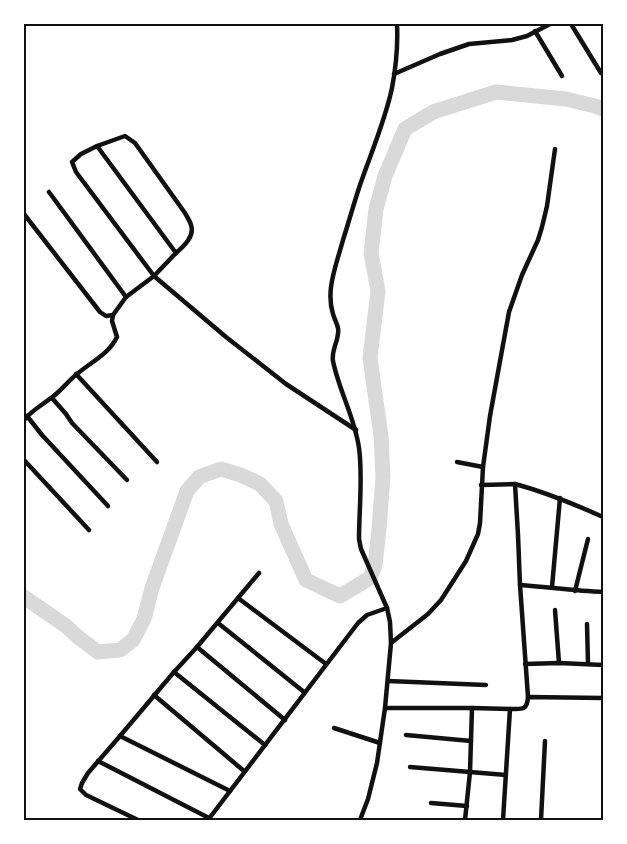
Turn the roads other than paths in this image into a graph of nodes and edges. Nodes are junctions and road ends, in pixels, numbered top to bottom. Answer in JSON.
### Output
{"nodes":[{"id":1,"x":397,"y":24,"type":"edge"},
{"id":2,"x":550,"y":24,"type":"edge"},
{"id":3,"x":570,"y":24,"type":"edge"},
{"id":4,"x":535,"y":32,"type":"junction"},
{"id":5,"x":601,"y":73,"type":"dead end"},
{"id":6,"x":394,"y":74,"type":"junction"},
{"id":7,"x":562,"y":76,"type":"dead end"},
{"id":8,"x":97,"y":146,"type":"junction"},
{"id":9,"x":555,"y":149,"type":"dead end"},
{"id":10,"x":49,"y":192,"type":"dead end"},
{"id":11,"x":24,"y":214,"type":"edge"},
{"id":12,"x":176,"y":253,"type":"junction"},
{"id":13,"x":154,"y":276,"type":"junction"},
{"id":14,"x":126,"y":297,"type":"junction"},
{"id":15,"x":112,"y":315,"type":"junction"},
{"id":16,"x":76,"y":374,"type":"junction"},
{"id":17,"x":52,"y":398,"type":"junction"},
{"id":18,"x":25,"y":418,"type":"edge"},
{"id":19,"x":356,"y":430,"type":"junction"},
{"id":20,"x":24,"y":460,"type":"edge"},
{"id":21,"x":157,"y":462,"type":"dead end"},
{"id":22,"x":457,"y":462,"type":"dead end"},
{"id":23,"x":483,"y":467,"type":"junction"},
{"id":24,"x":127,"y":480,"type":"dead end"},
{"id":25,"x":515,"y":484,"type":"junction"},
{"id":26,"x":481,"y":485,"type":"junction"},
{"id":27,"x":560,"y":498,"type":"junction"},
{"id":28,"x":108,"y":506,"type":"dead end"},
{"id":29,"x":603,"y":517,"type":"edge"},
{"id":30,"x":89,"y":530,"type":"dead end"},
{"id":31,"x":588,"y":539,"type":"dead end"},
{"id":32,"x":259,"y":573,"type":"dead end"},
{"id":33,"x":520,"y":585,"type":"junction"},
{"id":34,"x":552,"y":587,"type":"junction"},
{"id":35,"x":575,"y":591,"type":"junction"},
{"id":36,"x":603,"y":592,"type":"edge"},
{"id":37,"x":238,"y":598,"type":"junction"},
{"id":38,"x":387,"y":608,"type":"junction"},
{"id":39,"x":555,"y":610,"type":"dead end"},
{"id":40,"x":218,"y":623,"type":"junction"},
{"id":41,"x":587,"y":624,"type":"dead end"},
{"id":42,"x":391,"y":643,"type":"junction"},
{"id":43,"x":197,"y":647,"type":"junction"},
{"id":44,"x":559,"y":663,"type":"junction"},
{"id":45,"x":326,"y":664,"type":"junction"},
{"id":46,"x":525,"y":664,"type":"junction"},
{"id":47,"x":588,"y":664,"type":"junction"},
{"id":48,"x":603,"y":666,"type":"edge"},
{"id":49,"x":174,"y":672,"type":"junction"},
{"id":50,"x":388,"y":681,"type":"junction"},
{"id":51,"x":486,"y":685,"type":"dead end"},
{"id":52,"x":304,"y":692,"type":"junction"},
{"id":53,"x":154,"y":695,"type":"junction"},
{"id":54,"x":528,"y":697,"type":"junction"},
{"id":55,"x":603,"y":698,"type":"edge"},
{"id":56,"x":386,"y":708,"type":"junction"},
{"id":57,"x":472,"y":708,"type":"junction"},
{"id":58,"x":510,"y":709,"type":"junction"},
{"id":59,"x":285,"y":720,"type":"junction"},
{"id":60,"x":334,"y":728,"type":"dead end"},
{"id":61,"x":406,"y":735,"type":"dead end"},
{"id":62,"x":120,"y":736,"type":"junction"},
{"id":63,"x":471,"y":741,"type":"junction"},
{"id":64,"x":546,"y":741,"type":"dead end"},
{"id":65,"x":380,"y":744,"type":"junction"},
{"id":66,"x":265,"y":745,"type":"junction"},
{"id":67,"x":98,"y":761,"type":"junction"},
{"id":68,"x":410,"y":767,"type":"dead end"},
{"id":69,"x":244,"y":771,"type":"junction"},
{"id":70,"x":470,"y":772,"type":"junction"},
{"id":71,"x":506,"y":775,"type":"junction"},
{"id":72,"x":230,"y":791,"type":"junction"},
{"id":73,"x":431,"y":803,"type":"dead end"},
{"id":74,"x":467,"y":806,"type":"junction"},
{"id":75,"x":208,"y":819,"type":"edge"},
{"id":76,"x":138,"y":820,"type":"edge"},
{"id":77,"x":360,"y":820,"type":"edge"},
{"id":78,"x":465,"y":820,"type":"edge"},
{"id":79,"x":503,"y":820,"type":"edge"},
{"id":80,"x":541,"y":820,"type":"edge"}],
"edges":[{"from":1,"to":6,"type":"street"},
{"from":2,"to":4,"type":"street"},
{"from":3,"to":5,"type":"street"},
{"from":4,"to":6,"type":"street"},
{"from":4,"to":7,"type":"street"},
{"from":6,"to":19,"type":"street"},
{"from":8,"to":12,"type":"street"},
{"from":8,"to":12,"type":"street"},
{"from":8,"to":13,"type":"street"},
{"from":9,"to":23,"type":"street"},
{"from":10,"to":14,"type":"street"},
{"from":11,"to":15,"type":"street"},
{"from":12,"to":13,"type":"street"},
{"from":13,"to":14,"type":"street"},
{"from":13,"to":19,"type":"street"},
{"from":14,"to":15,"type":"street"},
{"from":15,"to":16,"type":"street"},
{"from":16,"to":17,"type":"street"},
{"from":16,"to":21,"type":"street"},
{"from":17,"to":18,"type":"street"},
{"from":17,"to":24,"type":"street"},
{"from":18,"to":28,"type":"street"},
{"from":19,"to":38,"type":"street"},
{"from":20,"to":30,"type":"street"},
{"from":22,"to":23,"type":"street"},
{"from":23,"to":26,"type":"street"},
{"from":25,"to":26,"type":"street"},
{"from":25,"to":27,"type":"street"},
{"from":25,"to":33,"type":"street"},
{"from":26,"to":42,"type":"street"},
{"from":27,"to":29,"type":"street"},
{"from":27,"to":34,"type":"street"},
{"from":31,"to":35,"type":"street"},
{"from":32,"to":37,"type":"street"},
{"from":33,"to":34,"type":"street"},
{"from":33,"to":46,"type":"street"},
{"from":34,"to":35,"type":"street"},
{"from":35,"to":36,"type":"street"},
{"from":37,"to":40,"type":"street"},
{"from":37,"to":45,"type":"street"},
{"from":38,"to":42,"type":"street"},
{"from":38,"to":45,"type":"street"},
{"from":39,"to":44,"type":"street"},
{"from":40,"to":43,"type":"street"},
{"from":40,"to":52,"type":"street"},
{"from":41,"to":47,"type":"street"},
{"from":42,"to":50,"type":"street"},
{"from":43,"to":49,"type":"street"},
{"from":43,"to":59,"type":"street"},
{"from":44,"to":46,"type":"street"},
{"from":44,"to":47,"type":"street"},
{"from":45,"to":52,"type":"street"},
{"from":46,"to":54,"type":"street"},
{"from":47,"to":48,"type":"street"},
{"from":49,"to":53,"type":"street"},
{"from":49,"to":66,"type":"street"},
{"from":50,"to":51,"type":"street"},
{"from":50,"to":56,"type":"street"},
{"from":52,"to":59,"type":"street"},
{"from":53,"to":62,"type":"street"},
{"from":53,"to":69,"type":"street"},
{"from":54,"to":55,"type":"street"},
{"from":54,"to":58,"type":"street"},
{"from":56,"to":57,"type":"street"},
{"from":56,"to":65,"type":"street"},
{"from":57,"to":58,"type":"street"},
{"from":57,"to":63,"type":"street"},
{"from":58,"to":71,"type":"street"},
{"from":59,"to":66,"type":"street"},
{"from":60,"to":65,"type":"street"},
{"from":61,"to":63,"type":"street"},
{"from":62,"to":67,"type":"street"},
{"from":62,"to":72,"type":"street"},
{"from":63,"to":70,"type":"street"},
{"from":64,"to":80,"type":"street"},
{"from":65,"to":77,"type":"street"},
{"from":66,"to":69,"type":"street"},
{"from":67,"to":75,"type":"street"},
{"from":67,"to":76,"type":"street"},
{"from":68,"to":70,"type":"street"},
{"from":69,"to":72,"type":"street"},
{"from":70,"to":71,"type":"street"},
{"from":70,"to":74,"type":"street"},
{"from":71,"to":79,"type":"street"},
{"from":72,"to":75,"type":"street"},
{"from":73,"to":74,"type":"street"},
{"from":74,"to":78,"type":"street"}]}
